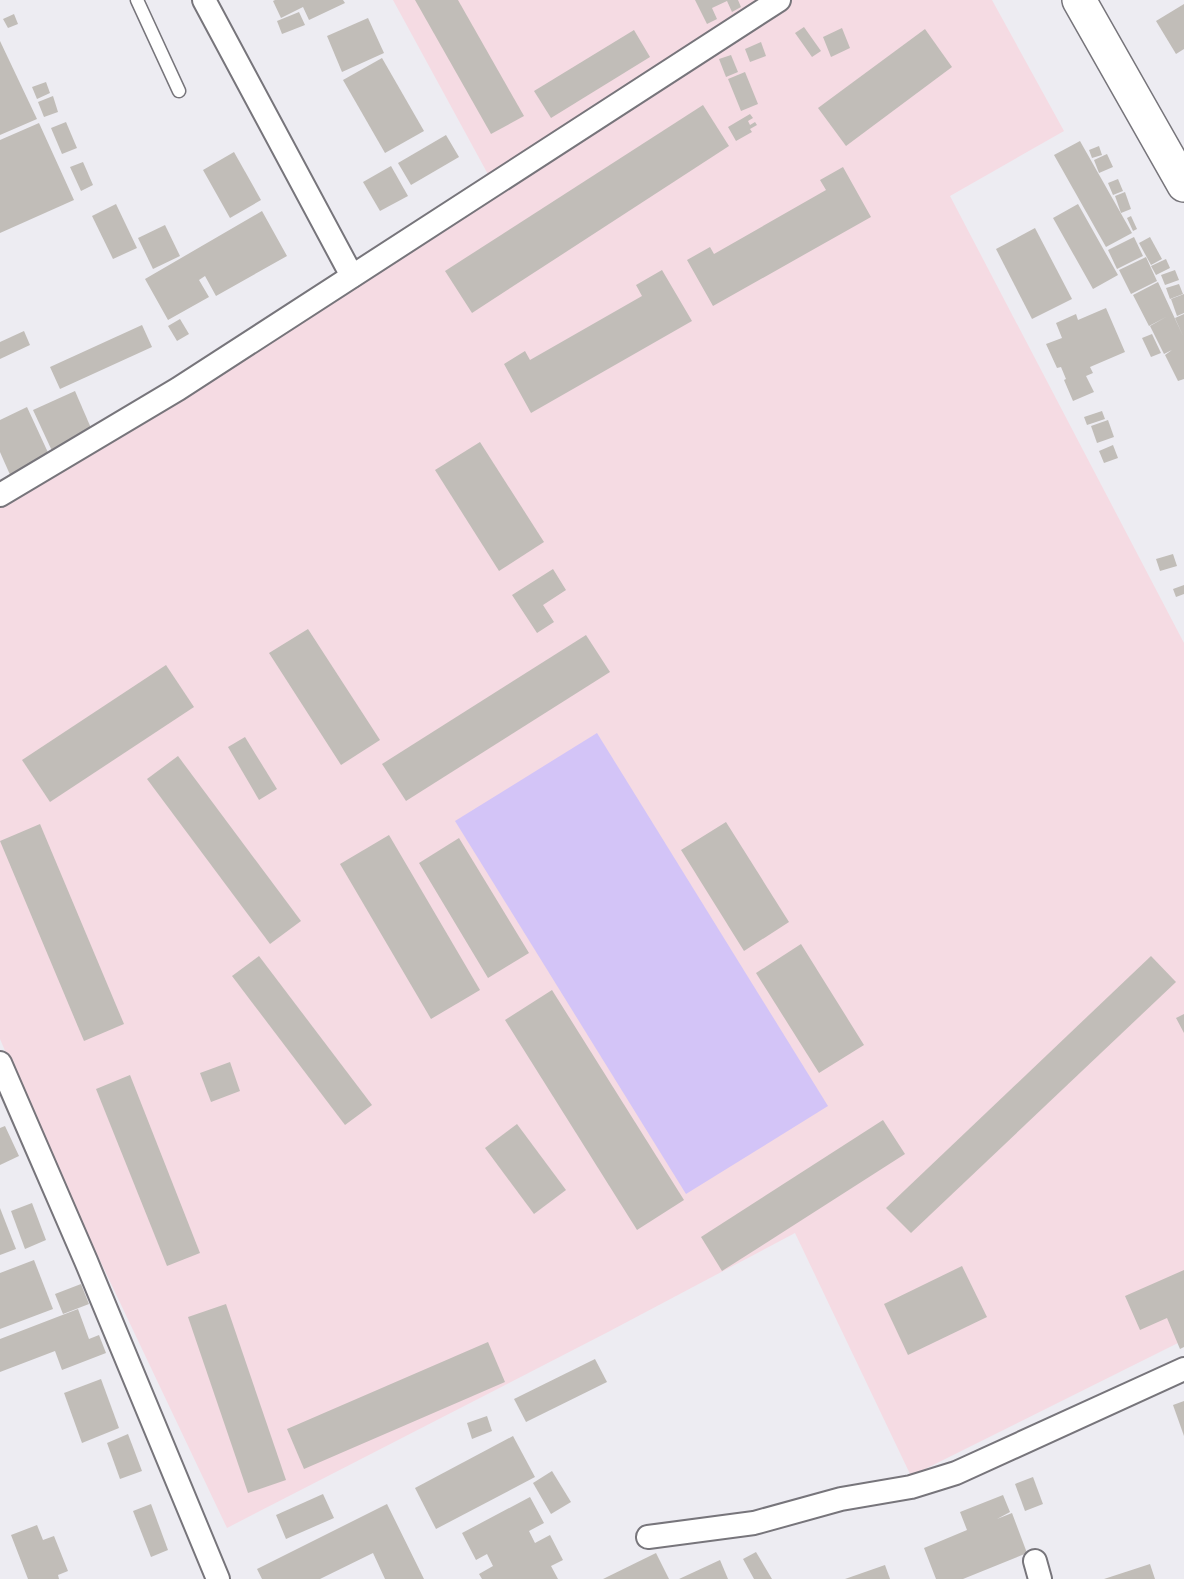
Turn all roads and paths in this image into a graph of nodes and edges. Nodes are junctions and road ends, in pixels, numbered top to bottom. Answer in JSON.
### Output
{"nodes":[{"id":1,"x":137,"y":0,"type":"edge"},
{"id":2,"x":204,"y":0,"type":"edge"},
{"id":3,"x":779,"y":0,"type":"edge"},
{"id":4,"x":1079,"y":0,"type":"edge"},
{"id":5,"x":179,"y":91,"type":"dead end"},
{"id":6,"x":1184,"y":185,"type":"edge"},
{"id":7,"x":352,"y":276,"type":"junction"},
{"id":8,"x":0,"y":495,"type":"edge"},
{"id":9,"x":0,"y":1063,"type":"edge"},
{"id":10,"x":1184,"y":1369,"type":"edge"},
{"id":11,"x":648,"y":1537,"type":"dead end"},
{"id":12,"x":218,"y":1579,"type":"edge"}],
"edges":[{"from":1,"to":5,"type":"lane"},
{"from":2,"to":7,"type":"street"},
{"from":3,"to":7,"type":"street"},
{"from":4,"to":6,"type":"main road"},
{"from":7,"to":8,"type":"street"},
{"from":9,"to":12,"type":"street"},
{"from":10,"to":11,"type":"street"}]}
